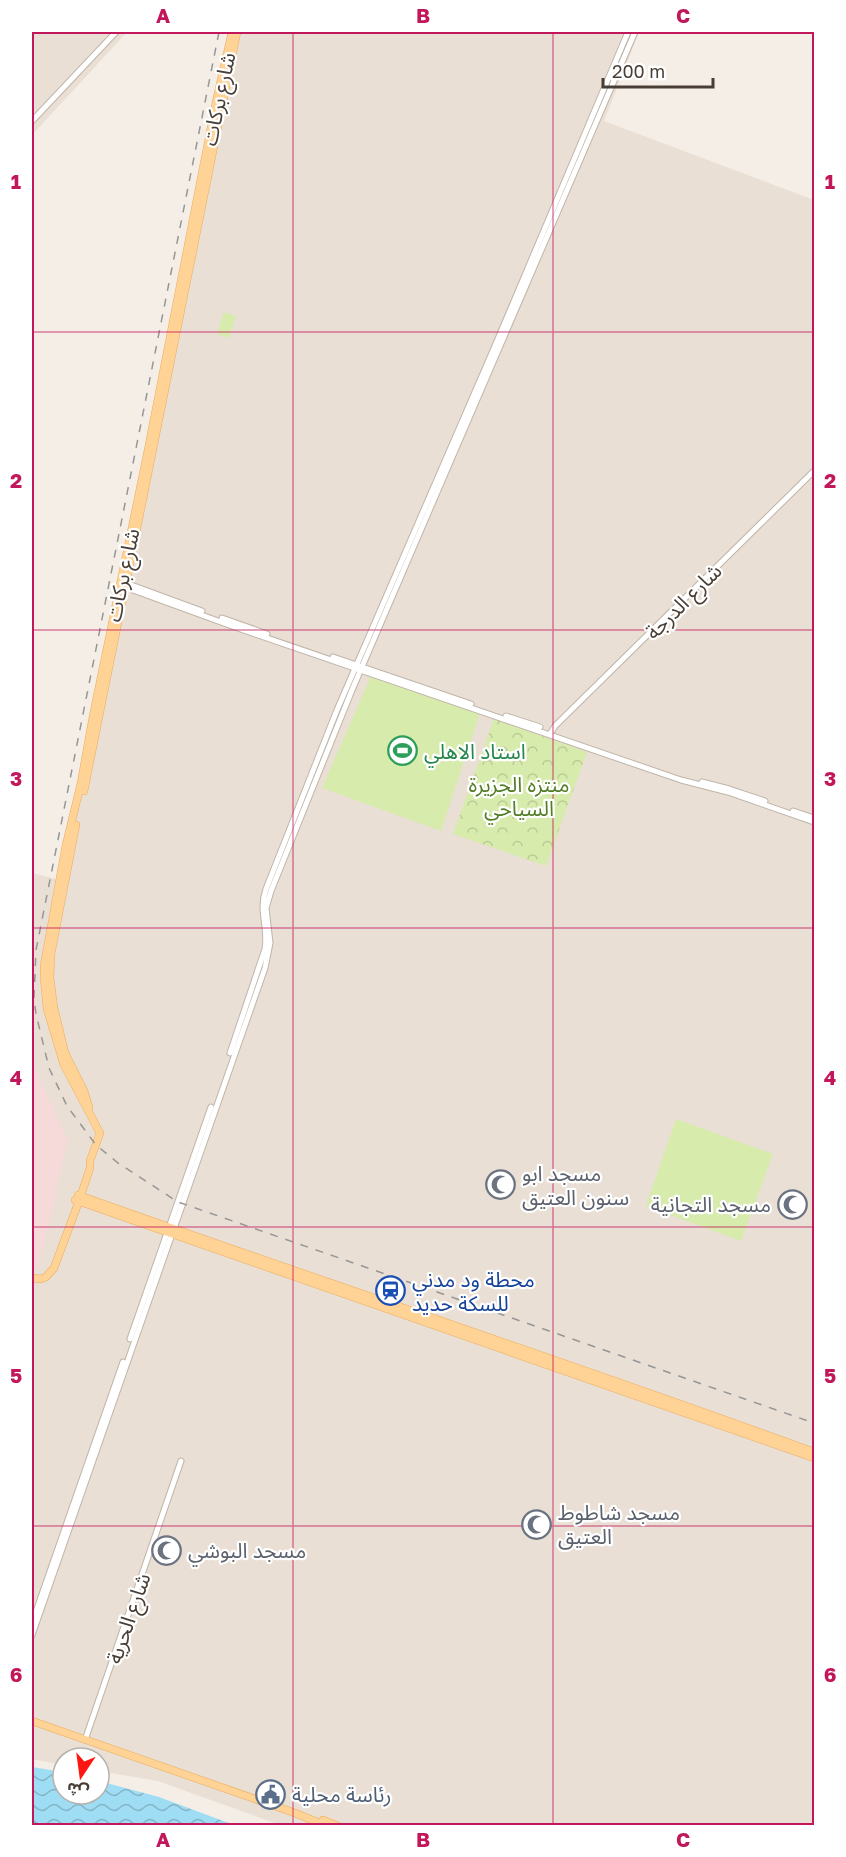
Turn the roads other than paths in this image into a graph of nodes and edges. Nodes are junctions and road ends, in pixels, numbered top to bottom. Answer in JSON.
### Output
{"nodes":[{"id":1,"x":114,"y":32,"type":"edge"},
{"id":2,"x":232,"y":32,"type":"edge"},
{"id":3,"x":237,"y":32,"type":"edge"},
{"id":4,"x":628,"y":32,"type":"edge"},
{"id":5,"x":634,"y":32,"type":"edge"},
{"id":6,"x":32,"y":119,"type":"edge"},
{"id":7,"x":814,"y":471,"type":"edge"},
{"id":8,"x":123,"y":584,"type":"junction"},
{"id":9,"x":359,"y":667,"type":"junction"},
{"id":10,"x":551,"y":733,"type":"junction"},
{"id":11,"x":814,"y":820,"type":"edge"},
{"id":12,"x":78,"y":1198,"type":"junction"},
{"id":13,"x":171,"y":1230,"type":"junction"},
{"id":14,"x":32,"y":1276,"type":"edge"},
{"id":15,"x":113,"y":1395,"type":"junction"},
{"id":16,"x":814,"y":1452,"type":"edge"},
{"id":17,"x":814,"y":1458,"type":"edge"},
{"id":18,"x":181,"y":1461,"type":"dead end"},
{"id":19,"x":32,"y":1623,"type":"edge"},
{"id":20,"x":32,"y":1635,"type":"edge"},
{"id":21,"x":32,"y":1721,"type":"edge"},
{"id":22,"x":85,"y":1740,"type":"junction"},
{"id":23,"x":295,"y":1812,"type":"junction"},
{"id":24,"x":327,"y":1826,"type":"edge"},
{"id":25,"x":338,"y":1826,"type":"edge"}],
"edges":[{"from":1,"to":6,"type":"street"},
{"from":2,"to":8,"type":"main road","name":"شارع بركات"},
{"from":3,"to":8,"type":"main road","name":"شارع بركات"},
{"from":4,"to":9,"type":"street"},
{"from":5,"to":9,"type":"street"},
{"from":7,"to":10,"type":"street","name":"شارع الدرجة"},
{"from":8,"to":9,"type":"street"},
{"from":8,"to":12,"type":"main road","name":"شارع بركات"},
{"from":9,"to":10,"type":"street"},
{"from":9,"to":13,"type":"street"},
{"from":10,"to":11,"type":"street"},
{"from":12,"to":13,"type":"main road"},
{"from":12,"to":14,"type":"main road"},
{"from":13,"to":15,"type":"street"},
{"from":13,"to":16,"type":"main road"},
{"from":13,"to":17,"type":"main road"},
{"from":15,"to":19,"type":"street"},
{"from":15,"to":20,"type":"street"},
{"from":18,"to":22,"type":"street","name":"شارع الحرية"},
{"from":21,"to":22,"type":"main road"},
{"from":22,"to":23,"type":"main road"},
{"from":23,"to":24,"type":"main road"},
{"from":23,"to":25,"type":"main road"}]}
